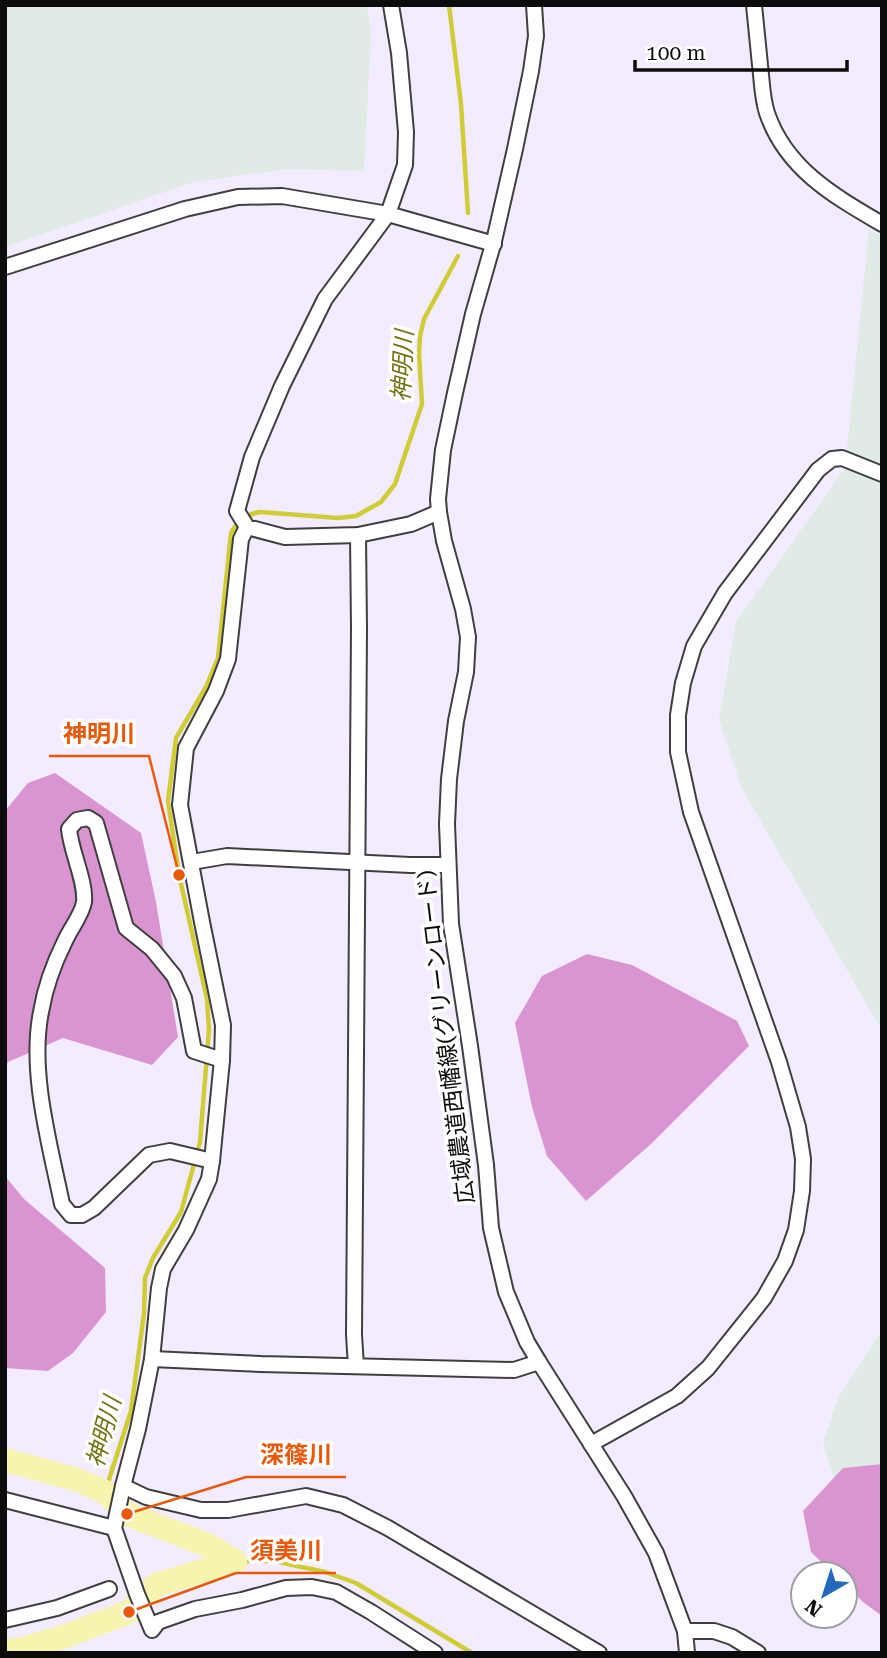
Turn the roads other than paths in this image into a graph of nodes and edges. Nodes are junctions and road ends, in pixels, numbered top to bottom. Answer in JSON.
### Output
{"nodes":[{"id":1,"x":391,"y":5,"type":"edge"},
{"id":2,"x":534,"y":5,"type":"edge"},
{"id":3,"x":754,"y":5,"type":"edge"},
{"id":4,"x":388,"y":214,"type":"junction"},
{"id":5,"x":882,"y":224,"type":"edge"},
{"id":6,"x":494,"y":244,"type":"junction"},
{"id":7,"x":5,"y":267,"type":"edge"},
{"id":8,"x":882,"y":474,"type":"edge"},
{"id":9,"x":439,"y":512,"type":"junction"},
{"id":10,"x":247,"y":527,"type":"junction"},
{"id":11,"x":358,"y":535,"type":"junction"},
{"id":12,"x":192,"y":862,"type":"junction"},
{"id":13,"x":357,"y":863,"type":"junction"},
{"id":14,"x":448,"y":864,"type":"junction"},
{"id":15,"x":214,"y":1057,"type":"junction"},
{"id":16,"x":203,"y":1158,"type":"junction"},
{"id":17,"x":152,"y":1359,"type":"junction"},
{"id":18,"x":539,"y":1362,"type":"junction"},
{"id":19,"x":356,"y":1366,"type":"junction"},
{"id":20,"x":591,"y":1444,"type":"junction"},
{"id":21,"x":123,"y":1486,"type":"junction"},
{"id":22,"x":5,"y":1500,"type":"edge"},
{"id":23,"x":114,"y":1528,"type":"junction"},
{"id":24,"x":109,"y":1589,"type":"dead end"},
{"id":25,"x":5,"y":1620,"type":"edge"},
{"id":26,"x":685,"y":1631,"type":"junction"},
{"id":27,"x":435,"y":1653,"type":"edge"},
{"id":28,"x":599,"y":1653,"type":"edge"},
{"id":29,"x":687,"y":1653,"type":"edge"},
{"id":30,"x":758,"y":1653,"type":"edge"}],
"edges":[{"from":1,"to":4,"type":"street"},
{"from":2,"to":6,"type":"street","name":"広域農道西幡線(グリーンロード)"},
{"from":3,"to":5,"type":"street"},
{"from":4,"to":6,"type":"street"},
{"from":4,"to":7,"type":"street"},
{"from":4,"to":10,"type":"street"},
{"from":6,"to":9,"type":"street","name":"広域農道西幡線(グリーンロード)"},
{"from":8,"to":20,"type":"street"},
{"from":9,"to":11,"type":"street"},
{"from":9,"to":14,"type":"street","name":"広域農道西幡線(グリーンロード)"},
{"from":10,"to":11,"type":"street"},
{"from":10,"to":12,"type":"street"},
{"from":11,"to":13,"type":"street"},
{"from":12,"to":13,"type":"street"},
{"from":12,"to":15,"type":"street"},
{"from":13,"to":14,"type":"street"},
{"from":13,"to":19,"type":"street"},
{"from":14,"to":18,"type":"street","name":"広域農道西幡線(グリーンロード)"},
{"from":15,"to":16,"type":"street"},
{"from":15,"to":16,"type":"street"},
{"from":16,"to":17,"type":"street"},
{"from":17,"to":19,"type":"street"},
{"from":17,"to":21,"type":"street"},
{"from":18,"to":19,"type":"street"},
{"from":18,"to":20,"type":"street","name":"広域農道西幡線(グリーンロード)"},
{"from":20,"to":26,"type":"street","name":"広域農道西幡線(グリーンロード)"},
{"from":21,"to":23,"type":"street"},
{"from":21,"to":28,"type":"street"},
{"from":22,"to":23,"type":"street"},
{"from":23,"to":27,"type":"street"},
{"from":24,"to":25,"type":"street"},
{"from":26,"to":29,"type":"street","name":"広域農道西幡線(グリーンロード)"},
{"from":26,"to":30,"type":"street"}]}
